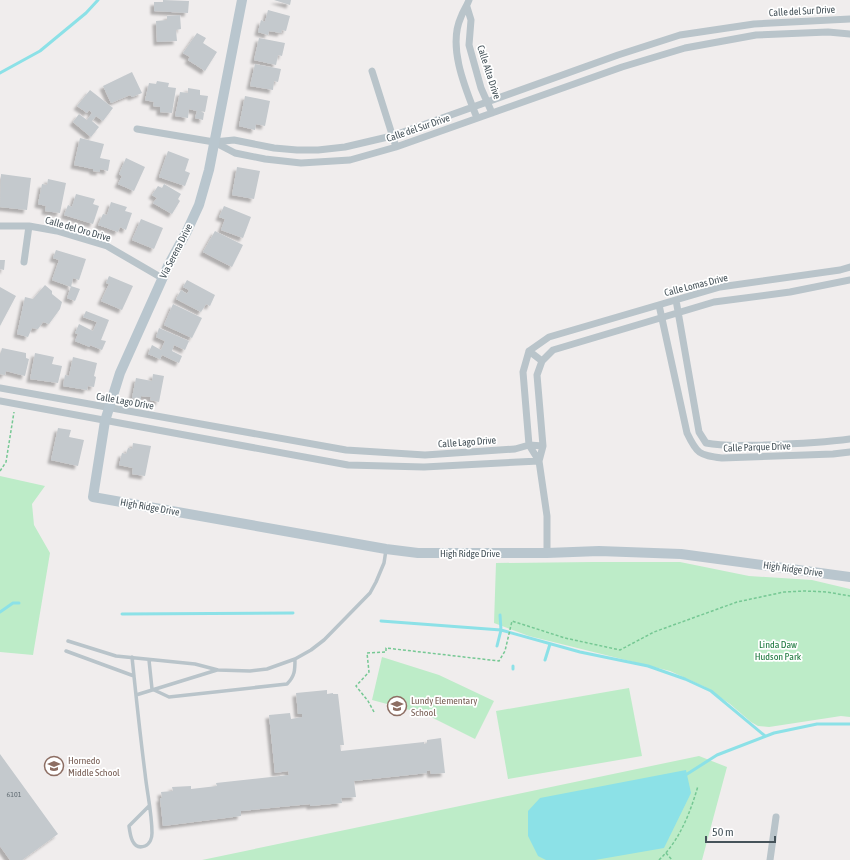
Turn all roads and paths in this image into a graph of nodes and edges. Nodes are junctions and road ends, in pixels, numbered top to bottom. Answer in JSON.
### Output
{"nodes":[{"id":1,"x":242,"y":0,"type":"edge"},
{"id":2,"x":468,"y":3,"type":"edge"},
{"id":3,"x":850,"y":19,"type":"edge"},
{"id":4,"x":754,"y":24,"type":"junction"},
{"id":5,"x":850,"y":34,"type":"edge"},
{"id":6,"x":756,"y":35,"type":"junction"},
{"id":7,"x":456,"y":36,"type":"junction"},
{"id":8,"x":470,"y":37,"type":"junction"},
{"id":9,"x":618,"y":55,"type":"junction"},
{"id":10,"x":622,"y":67,"type":"junction"},
{"id":11,"x":372,"y":71,"type":"dead end"},
{"id":12,"x":487,"y":102,"type":"junction"},
{"id":13,"x":472,"y":107,"type":"junction"},
{"id":14,"x":492,"y":113,"type":"junction"},
{"id":15,"x":477,"y":118,"type":"junction"},
{"id":16,"x":137,"y":129,"type":"dead end"},
{"id":17,"x":392,"y":136,"type":"junction"},
{"id":18,"x":214,"y":142,"type":"junction"},
{"id":19,"x":396,"y":147,"type":"junction"},
{"id":20,"x":0,"y":226,"type":"edge"},
{"id":21,"x":29,"y":226,"type":"junction"},
{"id":22,"x":24,"y":262,"type":"dead end"},
{"id":23,"x":850,"y":267,"type":"edge"},
{"id":24,"x":840,"y":270,"type":"junction"},
{"id":25,"x":162,"y":278,"type":"junction"},
{"id":26,"x":850,"y":280,"type":"edge"},
{"id":27,"x":840,"y":282,"type":"junction"},
{"id":28,"x":676,"y":300,"type":"junction"},
{"id":29,"x":659,"y":305,"type":"junction"},
{"id":30,"x":678,"y":313,"type":"junction"},
{"id":31,"x":662,"y":317,"type":"junction"},
{"id":32,"x":584,"y":327,"type":"junction"},
{"id":33,"x":588,"y":340,"type":"junction"},
{"id":34,"x":529,"y":351,"type":"junction"},
{"id":35,"x":542,"y":361,"type":"junction"},
{"id":36,"x":0,"y":388,"type":"edge"},
{"id":37,"x":0,"y":401,"type":"edge"},
{"id":38,"x":16,"y":404,"type":"junction"},
{"id":39,"x":109,"y":408,"type":"junction"},
{"id":40,"x":105,"y":421,"type":"junction"},
{"id":41,"x":247,"y":433,"type":"junction"},
{"id":42,"x":850,"y":438,"type":"edge"},
{"id":43,"x":706,"y":442,"type":"junction"},
{"id":44,"x":529,"y":445,"type":"junction"},
{"id":45,"x":244,"y":446,"type":"junction"},
{"id":46,"x":543,"y":446,"type":"junction"},
{"id":47,"x":850,"y":452,"type":"edge"},
{"id":48,"x":393,"y":453,"type":"junction"},
{"id":49,"x":701,"y":453,"type":"junction"},
{"id":50,"x":539,"y":460,"type":"junction"},
{"id":51,"x":392,"y":466,"type":"junction"},
{"id":52,"x":0,"y":471,"type":"edge"},
{"id":53,"x":93,"y":497,"type":"joint"},
{"id":54,"x":386,"y":549,"type":"junction"},
{"id":55,"x":547,"y":553,"type":"junction"},
{"id":56,"x":850,"y":577,"type":"edge"},
{"id":57,"x":850,"y":596,"type":"edge"},
{"id":58,"x":68,"y":641,"type":"dead end"},
{"id":59,"x":66,"y":652,"type":"dead end"},
{"id":60,"x":132,"y":657,"type":"junction"},
{"id":61,"x":295,"y":659,"type":"junction"},
{"id":62,"x":149,"y":660,"type":"junction"},
{"id":63,"x":218,"y":670,"type":"junction"},
{"id":64,"x":134,"y":676,"type":"junction"},
{"id":65,"x":152,"y":689,"type":"junction"},
{"id":66,"x":136,"y":695,"type":"junction"},
{"id":67,"x":374,"y":712,"type":"dead end"},
{"id":68,"x":698,"y":786,"type":"dead end"},
{"id":69,"x":149,"y":806,"type":"junction"},
{"id":70,"x":776,"y":817,"type":"dead end"},
{"id":71,"x":666,"y":853,"type":"junction"},
{"id":72,"x":659,"y":860,"type":"edge"},
{"id":73,"x":672,"y":860,"type":"edge"},
{"id":74,"x":770,"y":860,"type":"edge"}],
"edges":[{"from":1,"to":18,"type":"street","name":"Via Serena Drive"},
{"from":2,"to":7,"type":"street","name":"Calle Alta Drive"},
{"from":2,"to":8,"type":"street","name":"Calle Alta Drive"},
{"from":3,"to":4,"type":"street","name":"Calle del Sur Drive"},
{"from":4,"to":6,"type":"street"},
{"from":4,"to":9,"type":"street","name":"Calle del Sur Drive"},
{"from":5,"to":6,"type":"street","name":"Calle del Sur Drive"},
{"from":6,"to":10,"type":"street","name":"Calle del Sur Drive"},
{"from":7,"to":8,"type":"street","name":"Calle Alta Drive"},
{"from":7,"to":13,"type":"street","name":"Calle Alta Drive"},
{"from":8,"to":12,"type":"street","name":"Calle Alta Drive"},
{"from":9,"to":10,"type":"street"},
{"from":9,"to":12,"type":"street","name":"Calle del Sur Drive"},
{"from":10,"to":14,"type":"street","name":"Calle del Sur Drive"},
{"from":11,"to":17,"type":"street"},
{"from":12,"to":13,"type":"street","name":"Calle del Sur Drive"},
{"from":12,"to":14,"type":"street","name":"Calle Alta Drive"},
{"from":13,"to":15,"type":"street","name":"Calle Alta Drive"},
{"from":13,"to":17,"type":"street","name":"Calle del Sur Drive"},
{"from":14,"to":15,"type":"street","name":"Calle del Sur Drive"},
{"from":15,"to":19,"type":"street","name":"Calle del Sur Drive"},
{"from":16,"to":18,"type":"street","name":"Calle del Sur Drive"},
{"from":17,"to":18,"type":"street","name":"Calle del Sur Drive"},
{"from":17,"to":19,"type":"street"},
{"from":18,"to":19,"type":"street","name":"Calle del Sur Drive"},
{"from":18,"to":25,"type":"street","name":"Via Serena Drive"},
{"from":20,"to":21,"type":"street","name":"Calle del Oro Drive"},
{"from":21,"to":22,"type":"street","name":"Calle del Oro Drive"},
{"from":21,"to":25,"type":"street","name":"Calle del Oro Drive"},
{"from":23,"to":24,"type":"street","name":"Calle Lomas Drive"},
{"from":24,"to":27,"type":"street"},
{"from":24,"to":28,"type":"street","name":"Calle Lomas Drive"},
{"from":25,"to":39,"type":"street","name":"Via Serena Drive"},
{"from":26,"to":27,"type":"street","name":"Calle Lomas Drive"},
{"from":27,"to":30,"type":"street","name":"Calle Lomas Drive"},
{"from":28,"to":29,"type":"street","name":"Calle Lomas Drive"},
{"from":28,"to":30,"type":"street"},
{"from":29,"to":31,"type":"street"},
{"from":29,"to":32,"type":"street","name":"Calle Lomas Drive"},
{"from":30,"to":31,"type":"street","name":"Calle Lomas Drive"},
{"from":30,"to":43,"type":"street"},
{"from":31,"to":33,"type":"street","name":"Calle Lomas Drive"},
{"from":31,"to":49,"type":"street"},
{"from":32,"to":33,"type":"street"},
{"from":32,"to":34,"type":"street","name":"Calle Lomas Drive"},
{"from":33,"to":35,"type":"street","name":"Calle Lomas Drive"},
{"from":34,"to":35,"type":"street"},
{"from":34,"to":44,"type":"street"},
{"from":35,"to":46,"type":"street"},
{"from":36,"to":39,"type":"street","name":"Calle Lago Drive"},
{"from":37,"to":38,"type":"street"},
{"from":38,"to":40,"type":"street"},
{"from":38,"to":52,"type":"path"},
{"from":39,"to":40,"type":"street","name":"Via Serena Drive"},
{"from":39,"to":41,"type":"street","name":"Calle Lago Drive"},
{"from":40,"to":45,"type":"street"},
{"from":40,"to":53,"type":"street","name":"Via Serena Drive"},
{"from":41,"to":45,"type":"street"},
{"from":41,"to":48,"type":"street","name":"Calle Lago Drive"},
{"from":42,"to":43,"type":"street","name":"Calle Parque Drive"},
{"from":43,"to":49,"type":"street"},
{"from":44,"to":46,"type":"street","name":"Calle Lago Drive"},
{"from":44,"to":48,"type":"street","name":"Calle Lago Drive"},
{"from":44,"to":50,"type":"street"},
{"from":45,"to":51,"type":"street"},
{"from":46,"to":50,"type":"street"},
{"from":47,"to":49,"type":"street","name":"Calle Parque Drive"},
{"from":48,"to":51,"type":"street"},
{"from":50,"to":51,"type":"street"},
{"from":50,"to":55,"type":"street"},
{"from":53,"to":54,"type":"street","name":"High Ridge Drive"},
{"from":54,"to":55,"type":"street","name":"High Ridge Drive"},
{"from":54,"to":61,"type":"lane"},
{"from":55,"to":56,"type":"street","name":"High Ridge Drive"},
{"from":57,"to":67,"type":"path"},
{"from":58,"to":60,"type":"lane"},
{"from":59,"to":64,"type":"lane"},
{"from":60,"to":62,"type":"lane"},
{"from":60,"to":64,"type":"lane"},
{"from":61,"to":63,"type":"lane"},
{"from":61,"to":65,"type":"lane"},
{"from":62,"to":63,"type":"lane"},
{"from":62,"to":65,"type":"lane"},
{"from":63,"to":65,"type":"lane"},
{"from":64,"to":66,"type":"lane"},
{"from":65,"to":66,"type":"lane"},
{"from":66,"to":69,"type":"lane"},
{"from":68,"to":71,"type":"path"},
{"from":69,"to":69,"type":"lane"},
{"from":70,"to":74,"type":"street"},
{"from":71,"to":72,"type":"path"},
{"from":71,"to":73,"type":"path"}]}
